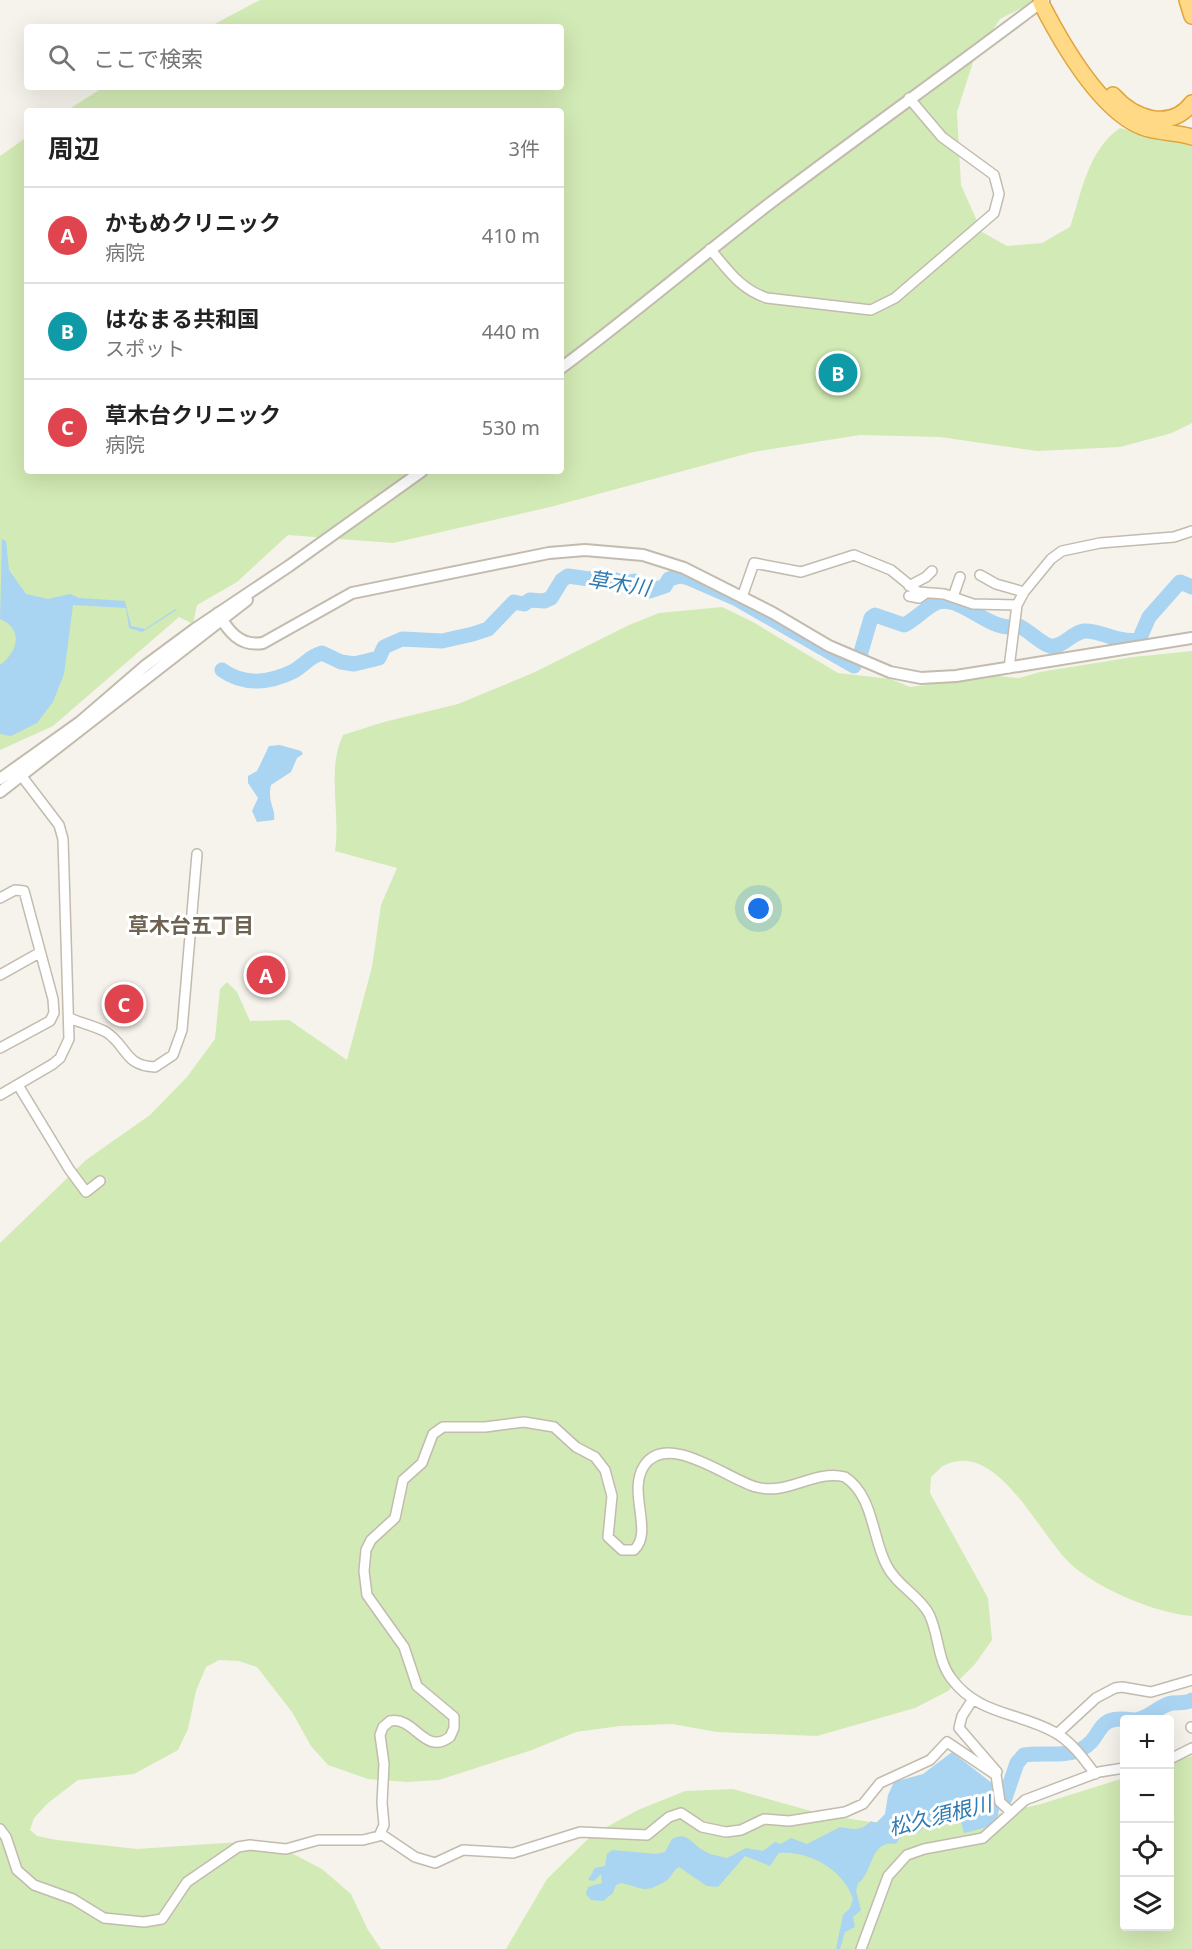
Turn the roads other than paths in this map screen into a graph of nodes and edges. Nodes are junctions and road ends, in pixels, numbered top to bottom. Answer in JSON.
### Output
{"nodes":[{"id":1,"x":1043,"y":1,"type":"edge"},
{"id":2,"x":1190,"y":1,"type":"edge"},
{"id":3,"x":1192,"y":16,"type":"edge"},
{"id":4,"x":909,"y":98,"type":"junction"},
{"id":5,"x":1192,"y":103,"type":"edge"},
{"id":6,"x":1192,"y":137,"type":"edge"},
{"id":7,"x":710,"y":249,"type":"junction"},
{"id":8,"x":564,"y":366,"type":"edge"},
{"id":9,"x":418,"y":474,"type":"edge"},
{"id":10,"x":1192,"y":531,"type":"edge"},
{"id":11,"x":932,"y":570,"type":"dead end"},
{"id":12,"x":980,"y":575,"type":"dead end"},
{"id":13,"x":960,"y":577,"type":"dead end"},
{"id":14,"x":909,"y":591,"type":"junction"},
{"id":15,"x":1024,"y":592,"type":"junction"},
{"id":16,"x":742,"y":597,"type":"junction"},
{"id":17,"x":952,"y":597,"type":"junction"},
{"id":18,"x":1017,"y":605,"type":"junction"},
{"id":19,"x":220,"y":617,"type":"junction"},
{"id":20,"x":1192,"y":638,"type":"edge"},
{"id":21,"x":1009,"y":668,"type":"junction"},
{"id":22,"x":18,"y":772,"type":"junction"},
{"id":23,"x":0,"y":779,"type":"edge"},
{"id":24,"x":0,"y":792,"type":"edge"},
{"id":25,"x":197,"y":854,"type":"dead end"},
{"id":26,"x":0,"y":898,"type":"edge"},
{"id":27,"x":39,"y":953,"type":"junction"},
{"id":28,"x":0,"y":975,"type":"edge"},
{"id":29,"x":69,"y":1018,"type":"junction"},
{"id":30,"x":0,"y":1048,"type":"edge"},
{"id":31,"x":18,"y":1085,"type":"junction"},
{"id":32,"x":0,"y":1095,"type":"edge"},
{"id":33,"x":100,"y":1181,"type":"dead end"},
{"id":34,"x":1192,"y":1680,"type":"edge"},
{"id":35,"x":973,"y":1699,"type":"junction"},
{"id":36,"x":1057,"y":1734,"type":"junction"},
{"id":37,"x":1192,"y":1748,"type":"edge"},
{"id":38,"x":1174,"y":1757,"type":"edge"},
{"id":39,"x":1120,"y":1769,"type":"edge"},
{"id":40,"x":1095,"y":1774,"type":"junction"},
{"id":41,"x":998,"y":1777,"type":"junction"},
{"id":42,"x":1011,"y":1812,"type":"junction"},
{"id":43,"x":0,"y":1830,"type":"edge"},
{"id":44,"x":381,"y":1834,"type":"junction"},
{"id":45,"x":861,"y":1949,"type":"edge"}],
"edges":[{"from":1,"to":4,"type":"street"},
{"from":1,"to":5,"type":"highway"},
{"from":1,"to":6,"type":"highway"},
{"from":2,"to":3,"type":"highway"},
{"from":4,"to":7,"type":"street"},
{"from":4,"to":7,"type":"street"},
{"from":7,"to":8,"type":"street"},
{"from":9,"to":19,"type":"street"},
{"from":10,"to":15,"type":"street"},
{"from":11,"to":14,"type":"street"},
{"from":12,"to":15,"type":"street"},
{"from":13,"to":17,"type":"street"},
{"from":14,"to":16,"type":"street"},
{"from":14,"to":17,"type":"street"},
{"from":15,"to":18,"type":"street"},
{"from":16,"to":19,"type":"street"},
{"from":16,"to":21,"type":"street"},
{"from":17,"to":18,"type":"street"},
{"from":18,"to":21,"type":"street"},
{"from":19,"to":22,"type":"street"},
{"from":20,"to":21,"type":"street"},
{"from":22,"to":23,"type":"street"},
{"from":22,"to":24,"type":"street"},
{"from":22,"to":29,"type":"street"},
{"from":25,"to":29,"type":"street"},
{"from":26,"to":27,"type":"street"},
{"from":27,"to":28,"type":"street"},
{"from":27,"to":30,"type":"street"},
{"from":29,"to":31,"type":"street"},
{"from":31,"to":32,"type":"street"},
{"from":31,"to":33,"type":"street"},
{"from":34,"to":36,"type":"street"},
{"from":35,"to":36,"type":"street"},
{"from":35,"to":41,"type":"street"},
{"from":35,"to":44,"type":"street"},
{"from":36,"to":40,"type":"street"},
{"from":37,"to":38,"type":"street"},
{"from":39,"to":40,"type":"street"},
{"from":40,"to":42,"type":"street"},
{"from":41,"to":42,"type":"street"},
{"from":41,"to":44,"type":"street"},
{"from":42,"to":45,"type":"street"},
{"from":43,"to":44,"type":"street"}]}
